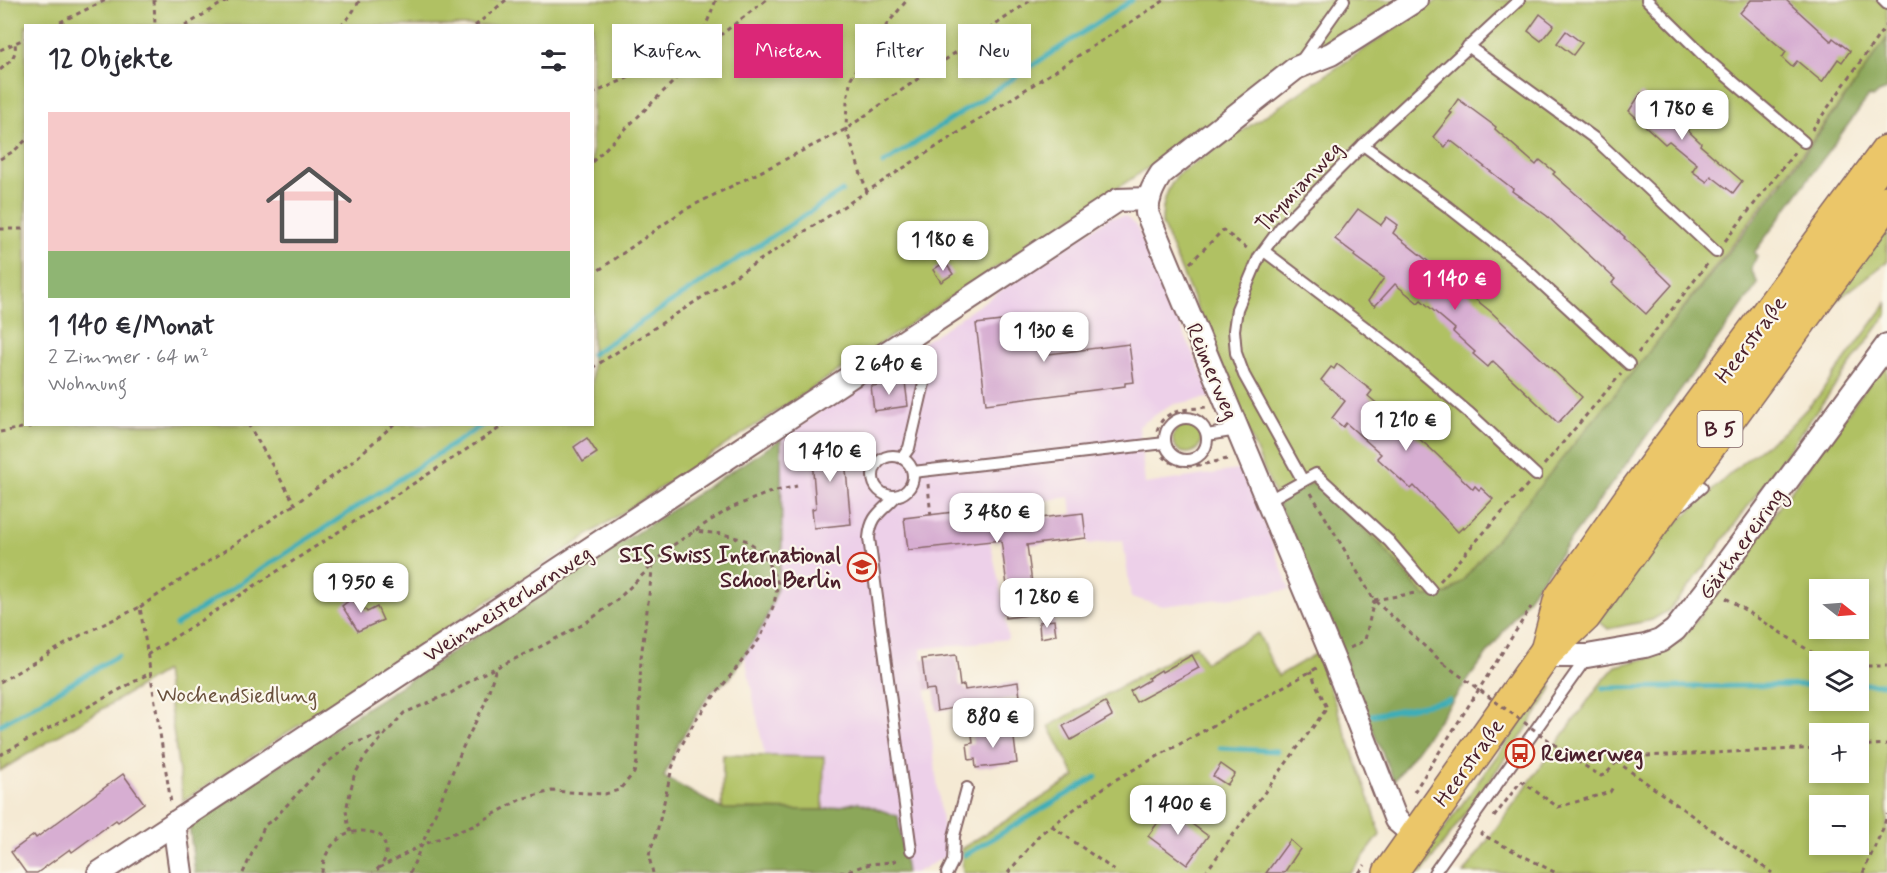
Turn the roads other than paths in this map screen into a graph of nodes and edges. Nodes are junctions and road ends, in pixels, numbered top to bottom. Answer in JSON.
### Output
{"nodes":[{"id":1,"x":1344,"y":0,"type":"edge"},
{"id":2,"x":1416,"y":0,"type":"edge"},
{"id":3,"x":1519,"y":0,"type":"edge"},
{"id":4,"x":1647,"y":0,"type":"edge"},
{"id":5,"x":1883,"y":0,"type":"edge"},
{"id":6,"x":1887,"y":4,"type":"edge"},
{"id":7,"x":1468,"y":46,"type":"junction"},
{"id":8,"x":1296,"y":68,"type":"junction"},
{"id":9,"x":1804,"y":142,"type":"road end"},
{"id":10,"x":1363,"y":145,"type":"junction"},
{"id":11,"x":1887,"y":152,"type":"edge"},
{"id":12,"x":1148,"y":199,"type":"junction"},
{"id":13,"x":1887,"y":202,"type":"edge"},
{"id":14,"x":1716,"y":252,"type":"road end"},
{"id":15,"x":1261,"y":254,"type":"junction"},
{"id":16,"x":906,"y":340,"type":"junction"},
{"id":17,"x":1887,"y":345,"type":"edge"},
{"id":18,"x":1629,"y":364,"type":"road end"},
{"id":19,"x":1237,"y":430,"type":"junction"},
{"id":20,"x":1207,"y":435,"type":"junction"},
{"id":21,"x":1161,"y":444,"type":"junction"},
{"id":22,"x":902,"y":458,"type":"junction"},
{"id":23,"x":913,"y":472,"type":"junction"},
{"id":24,"x":1536,"y":475,"type":"road end"},
{"id":25,"x":1303,"y":481,"type":"junction"},
{"id":26,"x":1702,"y":487,"type":"dead end"},
{"id":27,"x":896,"y":496,"type":"junction"},
{"id":28,"x":1267,"y":501,"type":"junction"},
{"id":29,"x":1637,"y":544,"type":"junction"},
{"id":30,"x":1431,"y":591,"type":"road end"},
{"id":31,"x":1545,"y":653,"type":"junction"},
{"id":32,"x":1587,"y":656,"type":"junction"},
{"id":33,"x":967,"y":788,"type":"dead end"},
{"id":34,"x":174,"y":823,"type":"junction"},
{"id":35,"x":1406,"y":828,"type":"junction"},
{"id":36,"x":910,"y":850,"type":"road end"},
{"id":37,"x":1377,"y":869,"type":"edge"},
{"id":38,"x":99,"y":873,"type":"edge"},
{"id":39,"x":181,"y":873,"type":"edge"},
{"id":40,"x":947,"y":873,"type":"edge"},
{"id":41,"x":1434,"y":873,"type":"edge"}],
"edges":[{"from":1,"to":8,"type":"lane"},
{"from":2,"to":8,"type":"street"},
{"from":3,"to":7,"type":"lane","name":"Thymianweg"},
{"from":4,"to":9,"type":"lane"},
{"from":5,"to":6,"type":"lane"},
{"from":7,"to":10,"type":"lane","name":"Thymianweg"},
{"from":7,"to":14,"type":"lane"},
{"from":8,"to":12,"type":"street"},
{"from":10,"to":15,"type":"lane","name":"Thymianweg"},
{"from":10,"to":18,"type":"lane"},
{"from":11,"to":31,"type":"main road","name":"Heerstraße","number":"B 5"},
{"from":12,"to":16,"type":"street","name":"Weinmeisterhornweg"},
{"from":12,"to":19,"type":"street","name":"Reimerweg"},
{"from":13,"to":29,"type":"main road","name":"Heerstraße","number":"B 5"},
{"from":15,"to":24,"type":"lane"},
{"from":15,"to":25,"type":"lane","name":"Thymianweg"},
{"from":16,"to":22,"type":"lane"},
{"from":16,"to":34,"type":"street","name":"Weinmeisterhornweg"},
{"from":17,"to":32,"type":"street","name":"Gärtnereiring"},
{"from":19,"to":20,"type":"lane"},
{"from":19,"to":28,"type":"street","name":"Reimerweg"},
{"from":20,"to":21,"type":"lane"},
{"from":20,"to":21,"type":"lane"},
{"from":21,"to":23,"type":"lane"},
{"from":22,"to":23,"type":"lane"},
{"from":22,"to":27,"type":"lane"},
{"from":23,"to":27,"type":"lane"},
{"from":25,"to":28,"type":"lane"},
{"from":25,"to":30,"type":"lane"},
{"from":26,"to":29,"type":"lane"},
{"from":27,"to":36,"type":"lane"},
{"from":28,"to":35,"type":"street","name":"Reimerweg"},
{"from":29,"to":31,"type":"main road","name":"Heerstraße","number":"B 5"},
{"from":31,"to":32,"type":"street","name":"Gärtnereiring"},
{"from":31,"to":35,"type":"main road","name":"Heerstraße","number":"B 5"},
{"from":32,"to":41,"type":"lane"},
{"from":33,"to":40,"type":"lane"},
{"from":34,"to":38,"type":"street","name":"Weinmeisterhornweg"},
{"from":34,"to":39,"type":"street"},
{"from":35,"to":37,"type":"main road","name":"Heerstraße","number":"B 5"}]}
